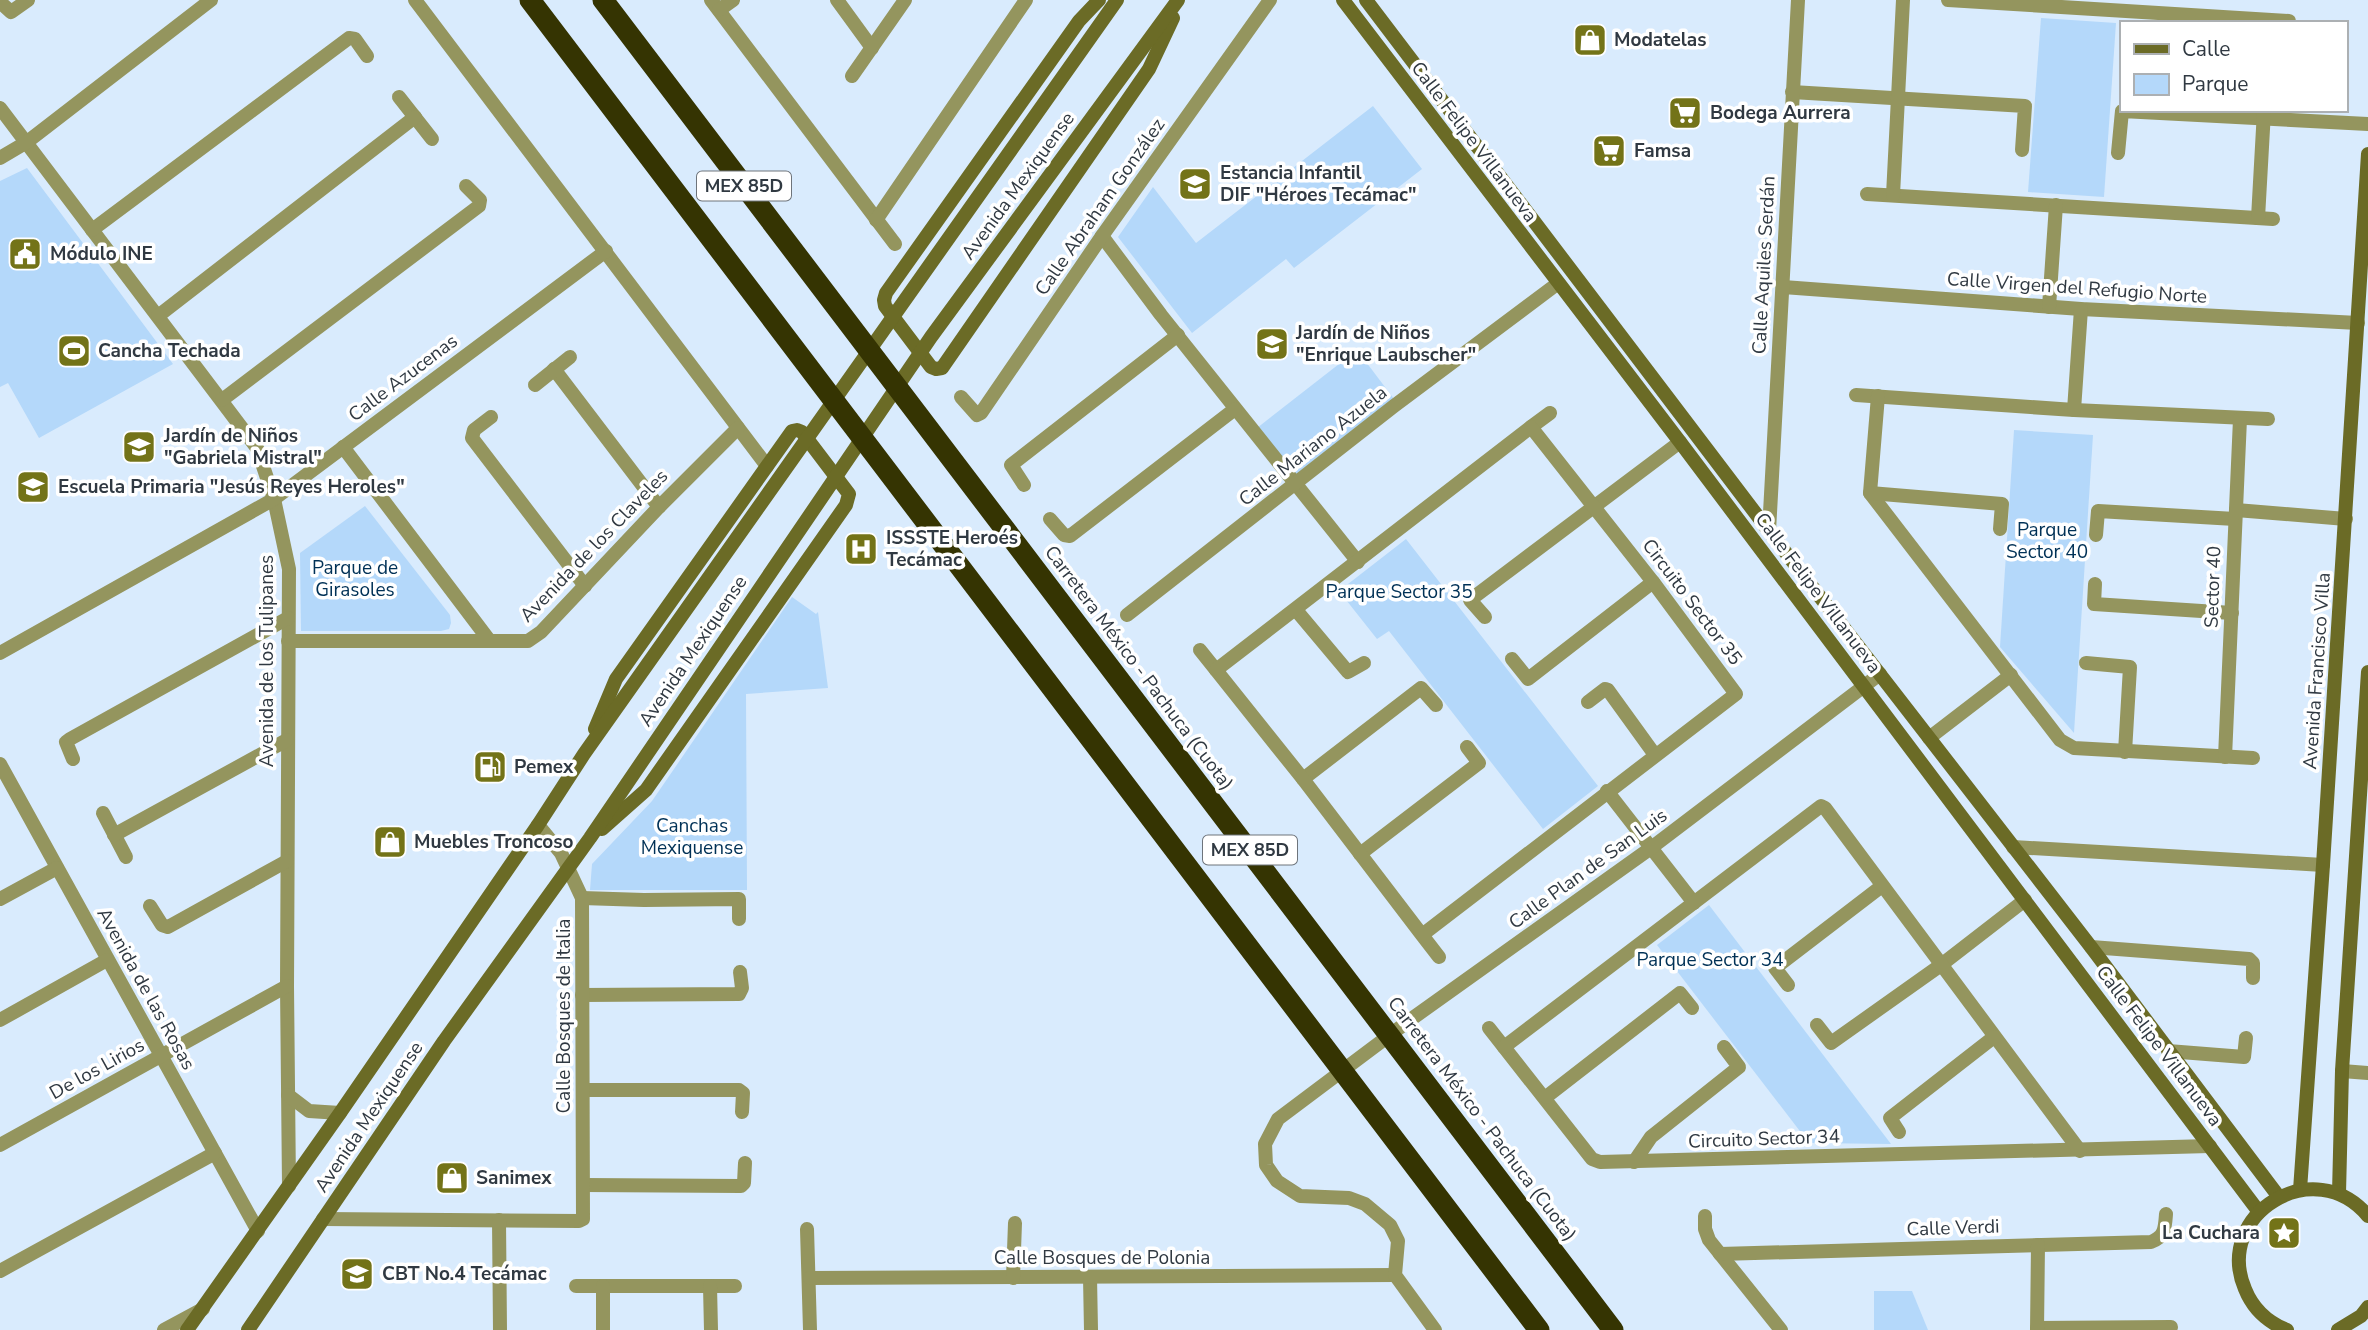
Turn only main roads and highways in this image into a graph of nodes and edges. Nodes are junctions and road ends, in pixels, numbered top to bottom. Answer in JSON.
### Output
{"nodes":[{"id":1,"x":530,"y":0,"type":"edge"},
{"id":2,"x":603,"y":0,"type":"edge"},
{"id":3,"x":1099,"y":0,"type":"edge"},
{"id":4,"x":1117,"y":0,"type":"edge"},
{"id":5,"x":1180,"y":0,"type":"edge"},
{"id":6,"x":1343,"y":0,"type":"edge"},
{"id":7,"x":1366,"y":0,"type":"edge"},
{"id":8,"x":2368,"y":154,"type":"edge"},
{"id":9,"x":2363,"y":325,"type":"edge"},
{"id":10,"x":1707,"y":451,"type":"junction"},
{"id":11,"x":1693,"y":460,"type":"junction"},
{"id":12,"x":2368,"y":672,"type":"edge"},
{"id":13,"x":584,"y":754,"type":"junction"},
{"id":14,"x":590,"y":838,"type":"junction"},
{"id":15,"x":2361,"y":876,"type":"edge"},
{"id":16,"x":2301,"y":1190,"type":"junction"},
{"id":17,"x":2339,"y":1194,"type":"junction"},
{"id":18,"x":2279,"y":1197,"type":"junction"},
{"id":19,"x":2259,"y":1212,"type":"junction"},
{"id":20,"x":2368,"y":1216,"type":"edge"},
{"id":21,"x":2366,"y":1316,"type":"edge"},
{"id":22,"x":2343,"y":1329,"type":"edge"},
{"id":23,"x":187,"y":1330,"type":"edge"},
{"id":24,"x":248,"y":1330,"type":"edge"},
{"id":25,"x":1539,"y":1330,"type":"edge"},
{"id":26,"x":1613,"y":1330,"type":"edge"},
{"id":27,"x":2287,"y":1330,"type":"edge"}],
"edges":[{"from":1,"to":25,"type":"highway","number":"MEX 85D"},
{"from":2,"to":26,"type":"highway","name":"Carretera México - Pachuca (Cuota)","number":"MEX 85D"},
{"from":3,"to":5,"type":"main road"},
{"from":4,"to":13,"type":"main road","name":"Avenida Mexiquense"},
{"from":5,"to":14,"type":"main road","name":"Avenida Mexiquense"},
{"from":6,"to":11,"type":"main road","name":"Calle Felipe Villanueva"},
{"from":7,"to":10,"type":"main road","name":"Calle Felipe Villanueva"},
{"from":8,"to":9,"type":"main road","name":"Avenida Francisco Villa"},
{"from":9,"to":16,"type":"main road","name":"Avenida Francisco Villa"},
{"from":10,"to":11,"type":"main road"},
{"from":10,"to":18,"type":"main road","name":"Calle Felipe Villanueva"},
{"from":11,"to":19,"type":"main road","name":"Calle Felipe Villanueva"},
{"from":12,"to":15,"type":"main road"},
{"from":13,"to":14,"type":"main road"},
{"from":13,"to":23,"type":"main road","name":"Avenida Mexiquense"},
{"from":14,"to":24,"type":"main road","name":"Avenida Mexiquense"},
{"from":15,"to":17,"type":"main road"},
{"from":16,"to":17,"type":"main road"},
{"from":16,"to":18,"type":"main road"},
{"from":17,"to":20,"type":"main road"},
{"from":18,"to":19,"type":"main road"},
{"from":19,"to":27,"type":"main road"},
{"from":21,"to":22,"type":"main road"}]}
